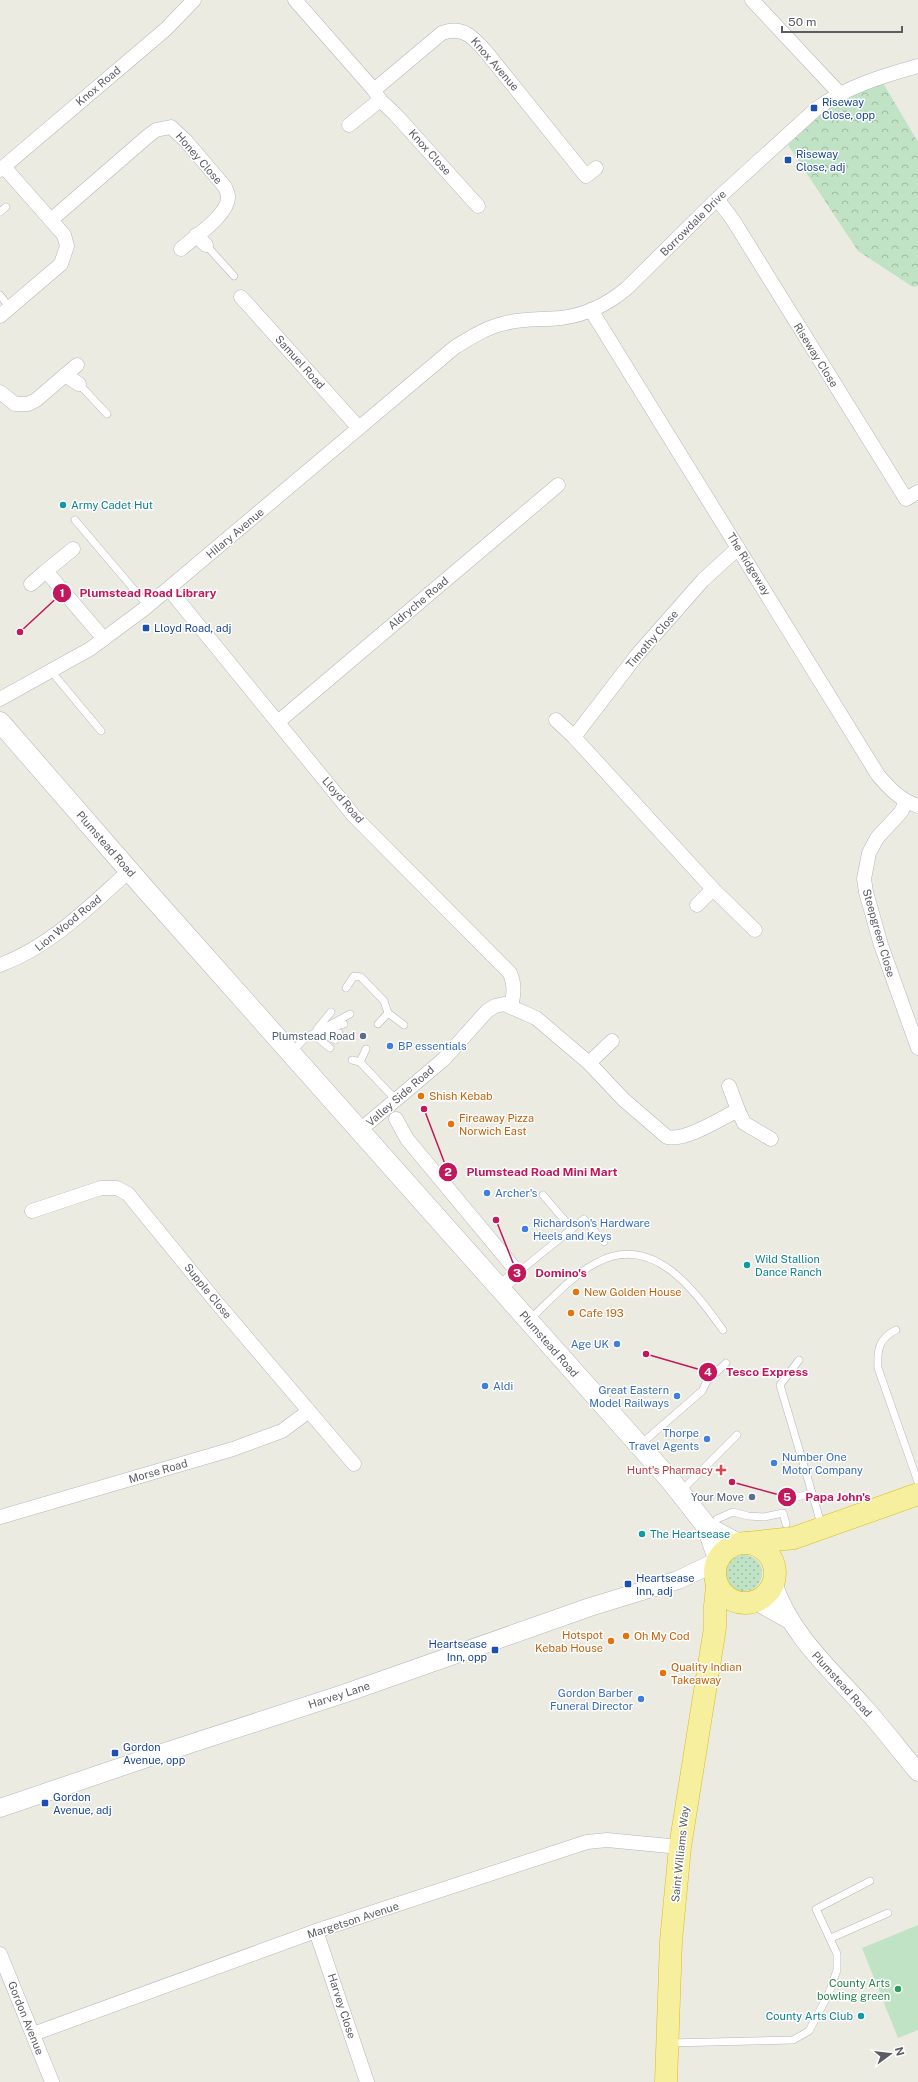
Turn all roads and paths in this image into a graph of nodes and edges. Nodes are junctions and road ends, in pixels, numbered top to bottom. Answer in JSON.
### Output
{"nodes":[{"id":1,"x":194,"y":0,"type":"edge"},
{"id":2,"x":295,"y":0,"type":"edge"},
{"id":3,"x":752,"y":0,"type":"edge"},
{"id":4,"x":918,"y":66,"type":"edge"},
{"id":5,"x":840,"y":94,"type":"junction"},
{"id":6,"x":377,"y":95,"type":"junction"},
{"id":7,"x":349,"y":125,"type":"dead end"},
{"id":8,"x":2,"y":168,"type":"edge"},
{"id":9,"x":596,"y":168,"type":"dead end"},
{"id":10,"x":717,"y":199,"type":"junction"},
{"id":11,"x":478,"y":206,"type":"dead end"},
{"id":12,"x":6,"y":207,"type":"dead end"},
{"id":13,"x":0,"y":212,"type":"edge"},
{"id":14,"x":51,"y":220,"type":"junction"},
{"id":15,"x":201,"y":240,"type":"junction"},
{"id":16,"x":181,"y":249,"type":"dead end"},
{"id":17,"x":234,"y":276,"type":"dead end"},
{"id":18,"x":0,"y":295,"type":"edge"},
{"id":19,"x":241,"y":297,"type":"dead end"},
{"id":20,"x":591,"y":310,"type":"junction"},
{"id":21,"x":5,"y":312,"type":"edge"},
{"id":22,"x":455,"y":347,"type":"joint"},
{"id":23,"x":77,"y":364,"type":"dead end"},
{"id":24,"x":65,"y":375,"type":"junction"},
{"id":25,"x":79,"y":384,"type":"joint"},
{"id":26,"x":0,"y":392,"type":"edge"},
{"id":27,"x":108,"y":414,"type":"dead end"},
{"id":28,"x":359,"y":428,"type":"junction"},
{"id":29,"x":558,"y":485,"type":"dead end"},
{"id":30,"x":918,"y":492,"type":"edge"},
{"id":31,"x":75,"y":520,"type":"dead end"},
{"id":32,"x":738,"y":548,"type":"junction"},
{"id":33,"x":73,"y":550,"type":"dead end"},
{"id":34,"x":46,"y":571,"type":"junction"},
{"id":35,"x":30,"y":584,"type":"dead end"},
{"id":36,"x":169,"y":589,"type":"junction"},
{"id":37,"x":148,"y":606,"type":"junction"},
{"id":38,"x":104,"y":639,"type":"junction"},
{"id":39,"x":51,"y":671,"type":"junction"},
{"id":40,"x":0,"y":699,"type":"edge"},
{"id":41,"x":556,"y":720,"type":"dead end"},
{"id":42,"x":0,"y":722,"type":"edge"},
{"id":43,"x":278,"y":722,"type":"junction"},
{"id":44,"x":101,"y":731,"type":"dead end"},
{"id":45,"x":574,"y":737,"type":"junction"},
{"id":46,"x":912,"y":804,"type":"edge"},
{"id":47,"x":129,"y":871,"type":"junction"},
{"id":48,"x":713,"y":889,"type":"junction"},
{"id":49,"x":697,"y":905,"type":"dead end"},
{"id":50,"x":755,"y":930,"type":"dead end"},
{"id":51,"x":0,"y":965,"type":"edge"},
{"id":52,"x":346,"y":988,"type":"dead end"},
{"id":53,"x":511,"y":1006,"type":"junction"},
{"id":54,"x":331,"y":1012,"type":"dead end"},
{"id":55,"x":388,"y":1013,"type":"junction"},
{"id":56,"x":350,"y":1014,"type":"dead end"},
{"id":57,"x":344,"y":1024,"type":"dead end"},
{"id":58,"x":378,"y":1024,"type":"dead end"},
{"id":59,"x":404,"y":1025,"type":"dead end"},
{"id":60,"x":339,"y":1033,"type":"dead end"},
{"id":61,"x":313,"y":1034,"type":"junction"},
{"id":62,"x":335,"y":1040,"type":"dead end"},
{"id":63,"x":612,"y":1041,"type":"dead end"},
{"id":64,"x":330,"y":1048,"type":"dead end"},
{"id":65,"x":918,"y":1048,"type":"edge"},
{"id":66,"x":362,"y":1050,"type":"dead end"},
{"id":67,"x":292,"y":1052,"type":"junction"},
{"id":68,"x":352,"y":1060,"type":"dead end"},
{"id":69,"x":360,"y":1062,"type":"junction"},
{"id":70,"x":589,"y":1063,"type":"junction"},
{"id":71,"x":729,"y":1086,"type":"dead end"},
{"id":72,"x":395,"y":1099,"type":"junction"},
{"id":73,"x":738,"y":1110,"type":"junction"},
{"id":74,"x":396,"y":1119,"type":"dead end"},
{"id":75,"x":360,"y":1130,"type":"junction"},
{"id":76,"x":771,"y":1140,"type":"dead end"},
{"id":77,"x":543,"y":1195,"type":"dead end"},
{"id":78,"x":32,"y":1211,"type":"dead end"},
{"id":79,"x":572,"y":1229,"type":"junction"},
{"id":80,"x":604,"y":1242,"type":"dead end"},
{"id":81,"x":515,"y":1272,"type":"junction"},
{"id":82,"x":499,"y":1289,"type":"junction"},
{"id":83,"x":528,"y":1320,"type":"junction"},
{"id":84,"x":723,"y":1330,"type":"dead end"},
{"id":85,"x":896,"y":1330,"type":"dead end"},
{"id":86,"x":799,"y":1360,"type":"dead end"},
{"id":87,"x":726,"y":1363,"type":"dead end"},
{"id":88,"x":309,"y":1411,"type":"junction"},
{"id":89,"x":737,"y":1435,"type":"dead end"},
{"id":90,"x":639,"y":1445,"type":"junction"},
{"id":91,"x":354,"y":1464,"type":"dead end"},
{"id":92,"x":918,"y":1482,"type":"edge"},
{"id":93,"x":680,"y":1492,"type":"junction"},
{"id":94,"x":812,"y":1493,"type":"junction"},
{"id":95,"x":918,"y":1494,"type":"edge"},
{"id":96,"x":786,"y":1500,"type":"dead end"},
{"id":97,"x":0,"y":1517,"type":"edge"},
{"id":98,"x":712,"y":1523,"type":"junction"},
{"id":99,"x":822,"y":1528,"type":"junction"},
{"id":100,"x":790,"y":1531,"type":"junction"},
{"id":101,"x":743,"y":1543,"type":"junction"},
{"id":102,"x":717,"y":1561,"type":"junction"},
{"id":103,"x":774,"y":1579,"type":"junction"},
{"id":104,"x":678,"y":1580,"type":"junction"},
{"id":105,"x":717,"y":1585,"type":"junction"},
{"id":106,"x":752,"y":1602,"type":"junction"},
{"id":107,"x":788,"y":1619,"type":"junction"},
{"id":108,"x":715,"y":1628,"type":"junction"},
{"id":109,"x":918,"y":1772,"type":"edge"},
{"id":110,"x":0,"y":1808,"type":"edge"},
{"id":111,"x":680,"y":1847,"type":"junction"},
{"id":112,"x":870,"y":1881,"type":"dead end"},
{"id":113,"x":888,"y":1913,"type":"dead end"},
{"id":114,"x":316,"y":1931,"type":"junction"},
{"id":115,"x":831,"y":1938,"type":"junction"},
{"id":116,"x":0,"y":1954,"type":"edge"},
{"id":117,"x":33,"y":2034,"type":"junction"},
{"id":118,"x":667,"y":2042,"type":"junction"},
{"id":119,"x":52,"y":2082,"type":"edge"},
{"id":120,"x":367,"y":2082,"type":"edge"},
{"id":121,"x":666,"y":2082,"type":"edge"}],
"edges":[{"from":1,"to":8,"type":"street","name":"Knox Road"},
{"from":2,"to":6,"type":"street","name":"Knox Close"},
{"from":3,"to":5,"type":"street"},
{"from":4,"to":5,"type":"street","name":"Borrowdale Drive"},
{"from":5,"to":10,"type":"street","name":"Borrowdale Drive"},
{"from":6,"to":7,"type":"street"},
{"from":6,"to":9,"type":"street","name":"Knox Avenue"},
{"from":6,"to":11,"type":"street","name":"Knox Close"},
{"from":8,"to":14,"type":"street"},
{"from":10,"to":20,"type":"street","name":"Borrowdale Drive"},
{"from":10,"to":30,"type":"street","name":"Riseway Close"},
{"from":12,"to":13,"type":"lane"},
{"from":14,"to":15,"type":"street","name":"Honey Close"},
{"from":14,"to":21,"type":"street"},
{"from":15,"to":16,"type":"street","name":"Honey Close"},
{"from":15,"to":17,"type":"lane"},
{"from":18,"to":21,"type":"lane"},
{"from":19,"to":28,"type":"street","name":"Samuel Road"},
{"from":20,"to":22,"type":"street","name":"Borrowdale Drive"},
{"from":20,"to":32,"type":"street","name":"The Ridgeway"},
{"from":22,"to":28,"type":"street","name":"Hilary Avenue"},
{"from":23,"to":24,"type":"street"},
{"from":24,"to":25,"type":"street"},
{"from":24,"to":26,"type":"street"},
{"from":25,"to":27,"type":"lane"},
{"from":28,"to":36,"type":"street","name":"Hilary Avenue"},
{"from":29,"to":43,"type":"street","name":"Aldryche Road"},
{"from":31,"to":37,"type":"lane"},
{"from":32,"to":45,"type":"street","name":"Timothy Close"},
{"from":32,"to":46,"type":"street","name":"The Ridgeway"},
{"from":33,"to":34,"type":"street"},
{"from":34,"to":35,"type":"street"},
{"from":34,"to":38,"type":"street"},
{"from":36,"to":37,"type":"street","name":"Hilary Avenue"},
{"from":36,"to":43,"type":"street","name":"Lloyd Road"},
{"from":37,"to":38,"type":"street","name":"Hilary Avenue"},
{"from":38,"to":39,"type":"street","name":"Hilary Avenue"},
{"from":39,"to":40,"type":"street","name":"Hilary Avenue"},
{"from":39,"to":44,"type":"lane"},
{"from":41,"to":45,"type":"street"},
{"from":42,"to":47,"type":"main road","name":"Plumstead Road"},
{"from":43,"to":53,"type":"street","name":"Lloyd Road"},
{"from":45,"to":48,"type":"street"},
{"from":46,"to":65,"type":"street","name":"Steepgreen Close"},
{"from":47,"to":51,"type":"street","name":"Lion Wood Road"},
{"from":47,"to":67,"type":"main road","name":"Plumstead Road"},
{"from":48,"to":49,"type":"street"},
{"from":48,"to":50,"type":"street"},
{"from":52,"to":55,"type":"lane"},
{"from":53,"to":70,"type":"street"},
{"from":53,"to":72,"type":"street","name":"Valley Side Road"},
{"from":54,"to":61,"type":"lane"},
{"from":55,"to":58,"type":"lane"},
{"from":55,"to":59,"type":"lane"},
{"from":56,"to":61,"type":"lane"},
{"from":57,"to":61,"type":"lane"},
{"from":60,"to":61,"type":"lane"},
{"from":61,"to":62,"type":"lane"},
{"from":61,"to":64,"type":"lane"},
{"from":61,"to":67,"type":"lane"},
{"from":63,"to":70,"type":"street"},
{"from":66,"to":69,"type":"lane"},
{"from":67,"to":75,"type":"main road","name":"Plumstead Road"},
{"from":68,"to":69,"type":"lane"},
{"from":69,"to":72,"type":"lane"},
{"from":70,"to":73,"type":"street"},
{"from":71,"to":73,"type":"street"},
{"from":72,"to":75,"type":"street","name":"Valley Side Road"},
{"from":73,"to":76,"type":"street"},
{"from":74,"to":81,"type":"street"},
{"from":75,"to":82,"type":"main road","name":"Plumstead Road"},
{"from":77,"to":79,"type":"lane"},
{"from":78,"to":88,"type":"street","name":"Supple Close"},
{"from":79,"to":80,"type":"lane"},
{"from":79,"to":81,"type":"lane"},
{"from":81,"to":82,"type":"street"},
{"from":82,"to":83,"type":"main road","name":"Plumstead Road"},
{"from":83,"to":84,"type":"lane"},
{"from":83,"to":90,"type":"main road","name":"Plumstead Road"},
{"from":85,"to":92,"type":"lane"},
{"from":86,"to":94,"type":"lane"},
{"from":87,"to":90,"type":"lane"},
{"from":88,"to":91,"type":"street","name":"Supple Close"},
{"from":88,"to":97,"type":"street","name":"Morse Road"},
{"from":89,"to":93,"type":"lane"},
{"from":90,"to":93,"type":"main road","name":"Plumstead Road"},
{"from":93,"to":98,"type":"main road","name":"Plumstead Road"},
{"from":94,"to":96,"type":"lane"},
{"from":94,"to":99,"type":"lane"},
{"from":95,"to":99,"type":"highway"},
{"from":98,"to":100,"type":"lane"},
{"from":98,"to":101,"type":"main road","name":"Plumstead Road"},
{"from":98,"to":102,"type":"main road","name":"Plumstead Road"},
{"from":99,"to":100,"type":"highway"},
{"from":100,"to":101,"type":"highway"},
{"from":100,"to":103,"type":"highway"},
{"from":101,"to":102,"type":"highway"},
{"from":101,"to":103,"type":"highway"},
{"from":102,"to":104,"type":"street","name":"Harvey Lane"},
{"from":102,"to":105,"type":"highway"},
{"from":103,"to":106,"type":"highway"},
{"from":103,"to":107,"type":"street","name":"Plumstead Road"},
{"from":104,"to":105,"type":"street","name":"Harvey Lane"},
{"from":104,"to":110,"type":"street","name":"Harvey Lane"},
{"from":105,"to":106,"type":"highway"},
{"from":105,"to":108,"type":"highway","name":"Saint Williams Way"},
{"from":106,"to":107,"type":"street","name":"Plumstead Road"},
{"from":106,"to":108,"type":"highway"},
{"from":107,"to":109,"type":"street","name":"Plumstead Road"},
{"from":108,"to":111,"type":"highway","name":"Saint Williams Way"},
{"from":111,"to":114,"type":"street","name":"Margetson Avenue"},
{"from":111,"to":118,"type":"highway","name":"Saint Williams Way"},
{"from":112,"to":115,"type":"lane"},
{"from":113,"to":115,"type":"lane"},
{"from":114,"to":117,"type":"street","name":"Margetson Avenue"},
{"from":114,"to":120,"type":"street","name":"Harvey Close"},
{"from":115,"to":118,"type":"lane"},
{"from":116,"to":117,"type":"street","name":"Gordon Avenue"},
{"from":117,"to":119,"type":"street","name":"Gordon Avenue"},
{"from":118,"to":121,"type":"highway","name":"Saint Williams Way"}]}
